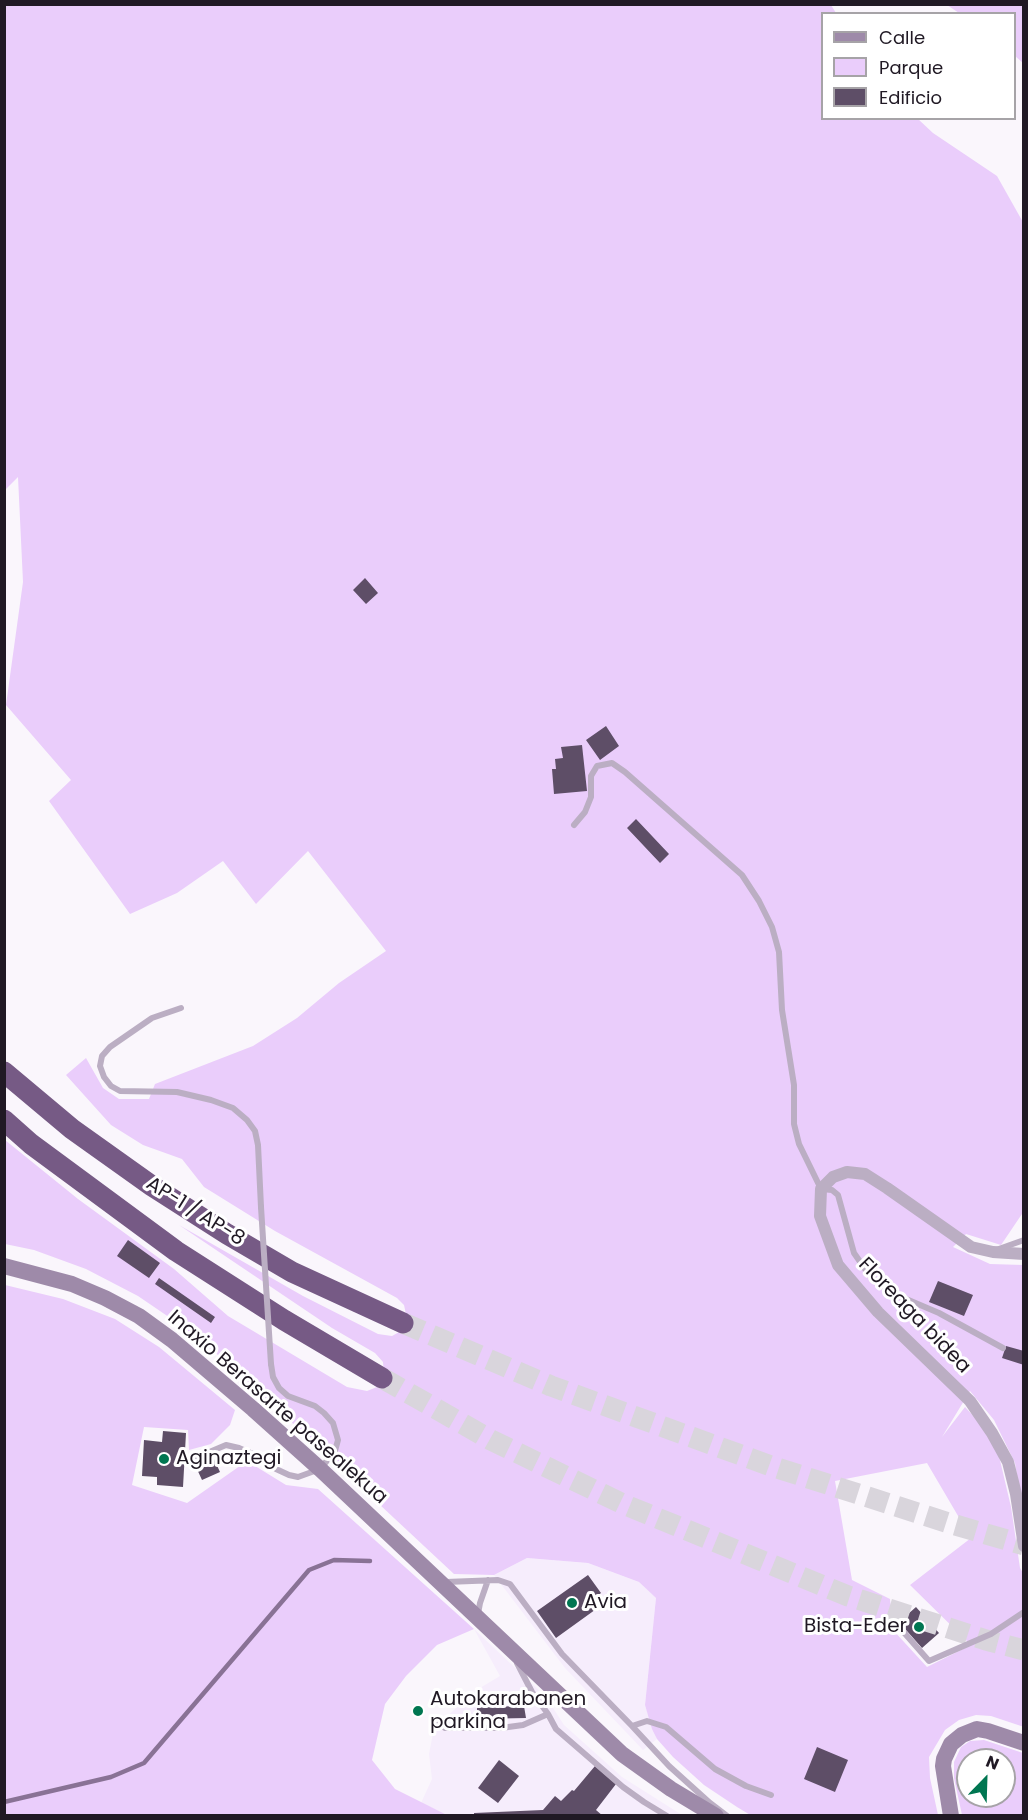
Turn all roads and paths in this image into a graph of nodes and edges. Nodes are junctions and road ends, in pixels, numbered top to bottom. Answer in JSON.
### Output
{"nodes":[{"id":1,"x":574,"y":825,"type":"dead end"},
{"id":2,"x":181,"y":1008,"type":"dead end"},
{"id":3,"x":4,"y":1072,"type":"edge"},
{"id":4,"x":4,"y":1120,"type":"edge"},
{"id":5,"x":820,"y":1190,"type":"junction"},
{"id":6,"x":1023,"y":1240,"type":"edge"},
{"id":7,"x":993,"y":1252,"type":"junction"},
{"id":8,"x":1023,"y":1254,"type":"edge"},
{"id":9,"x":4,"y":1266,"type":"edge"},
{"id":10,"x":403,"y":1323,"type":"tunnel mouth"},
{"id":11,"x":1003,"y":1348,"type":"dead end"},
{"id":12,"x":382,"y":1378,"type":"tunnel mouth"},
{"id":13,"x":192,"y":1456,"type":"dead end"},
{"id":14,"x":320,"y":1469,"type":"junction"},
{"id":15,"x":1023,"y":1546,"type":"edge"},
{"id":16,"x":488,"y":1580,"type":"junction"},
{"id":17,"x":440,"y":1582,"type":"junction"},
{"id":18,"x":1023,"y":1612,"type":"edge"},
{"id":19,"x":478,"y":1617,"type":"junction"},
{"id":20,"x":900,"y":1628,"type":"dead end"},
{"id":21,"x":506,"y":1644,"type":"junction"},
{"id":22,"x":548,"y":1714,"type":"junction"},
{"id":23,"x":439,"y":1724,"type":"dead end"},
{"id":24,"x":633,"y":1726,"type":"junction"},
{"id":25,"x":1023,"y":1743,"type":"edge"},
{"id":26,"x":771,"y":1795,"type":"dead end"},
{"id":27,"x":667,"y":1815,"type":"edge"},
{"id":28,"x":716,"y":1815,"type":"edge"},
{"id":29,"x":727,"y":1815,"type":"edge"},
{"id":30,"x":951,"y":1815,"type":"edge"}],
"edges":[{"from":1,"to":5,"type":"lane"},
{"from":2,"to":14,"type":"lane","bridge":true},
{"from":3,"to":10,"type":"highway","name":"AP-1 / AP-8"},
{"from":4,"to":12,"type":"highway","name":"AP-1 / AP-8"},
{"from":5,"to":7,"type":"street"},
{"from":5,"to":11,"type":"lane"},
{"from":5,"to":15,"type":"street","name":"Floreaga bidea"},
{"from":6,"to":7,"type":"lane"},
{"from":7,"to":8,"type":"street"},
{"from":9,"to":14,"type":"main road","name":"Inaxio Berasarte pasealekua"},
{"from":13,"to":14,"type":"lane"},
{"from":14,"to":17,"type":"main road","name":"Inaxio Berasarte pasealekua"},
{"from":16,"to":17,"type":"lane"},
{"from":16,"to":19,"type":"lane"},
{"from":16,"to":24,"type":"lane"},
{"from":17,"to":19,"type":"main road","name":"Inaxio Berasarte pasealekua"},
{"from":18,"to":20,"type":"lane"},
{"from":19,"to":21,"type":"main road","name":"Inaxio Berasarte pasealekua"},
{"from":21,"to":22,"type":"lane"},
{"from":21,"to":28,"type":"main road","name":"Inaxio Berasarte pasealekua"},
{"from":22,"to":23,"type":"lane"},
{"from":22,"to":27,"type":"lane"},
{"from":24,"to":26,"type":"lane"},
{"from":24,"to":29,"type":"lane"},
{"from":25,"to":30,"type":"main road"}]}
